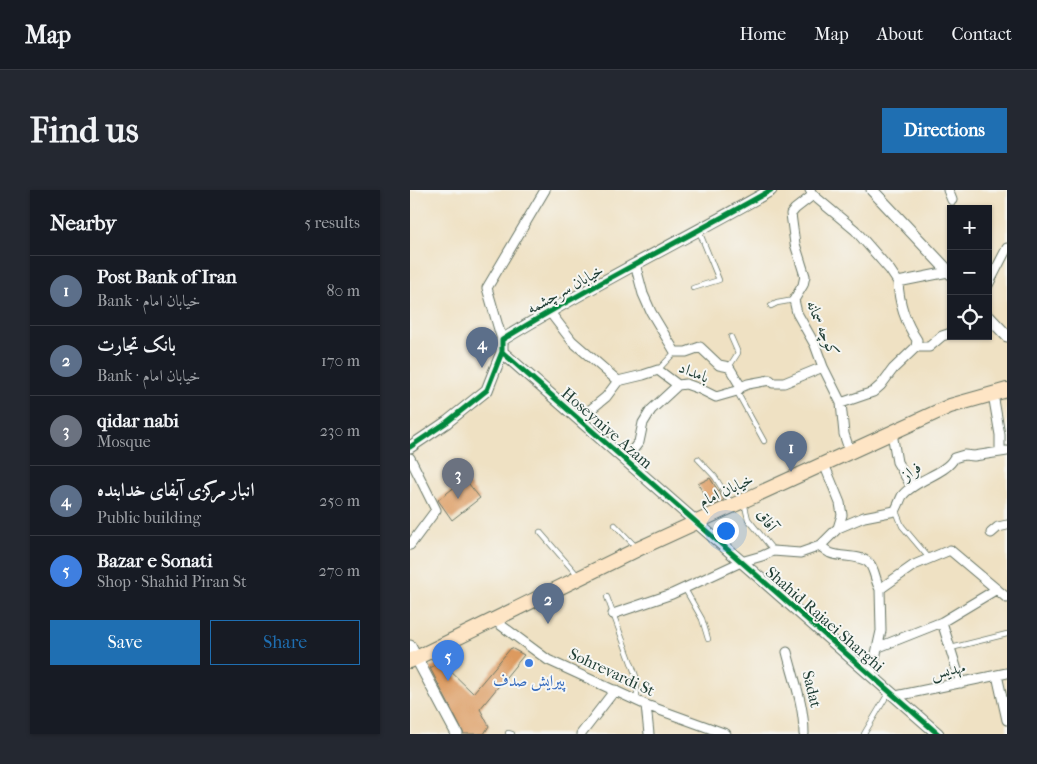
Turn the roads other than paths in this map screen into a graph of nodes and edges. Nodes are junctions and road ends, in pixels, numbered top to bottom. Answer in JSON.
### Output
{"nodes":[{"id":1,"x":545,"y":190,"type":"edge"},
{"id":2,"x":771,"y":190,"type":"edge"},
{"id":3,"x":872,"y":190,"type":"edge"},
{"id":4,"x":948,"y":190,"type":"edge"},
{"id":5,"x":812,"y":193,"type":"edge"},
{"id":6,"x":952,"y":200,"type":"dead end"},
{"id":7,"x":699,"y":231,"type":"junction"},
{"id":8,"x":1007,"y":248,"type":"edge"},
{"id":9,"x":635,"y":264,"type":"junction"},
{"id":10,"x":947,"y":270,"type":"edge"},
{"id":11,"x":947,"y":274,"type":"edge"},
{"id":12,"x":992,"y":277,"type":"edge"},
{"id":13,"x":898,"y":282,"type":"junction"},
{"id":14,"x":693,"y":288,"type":"dead end"},
{"id":15,"x":794,"y":300,"type":"junction"},
{"id":16,"x":771,"y":306,"type":"dead end"},
{"id":17,"x":549,"y":311,"type":"junction"},
{"id":18,"x":992,"y":319,"type":"edge"},
{"id":19,"x":1004,"y":328,"type":"edge"},
{"id":20,"x":947,"y":335,"type":"edge"},
{"id":21,"x":731,"y":337,"type":"dead end"},
{"id":22,"x":502,"y":346,"type":"junction"},
{"id":23,"x":916,"y":347,"type":"junction"},
{"id":24,"x":675,"y":352,"type":"junction"},
{"id":25,"x":823,"y":367,"type":"junction"},
{"id":26,"x":729,"y":368,"type":"junction"},
{"id":27,"x":658,"y":370,"type":"junction"},
{"id":28,"x":618,"y":381,"type":"junction"},
{"id":29,"x":678,"y":385,"type":"junction"},
{"id":30,"x":739,"y":389,"type":"junction"},
{"id":31,"x":1007,"y":390,"type":"edge"},
{"id":32,"x":993,"y":394,"type":"junction"},
{"id":33,"x":841,"y":403,"type":"junction"},
{"id":34,"x":579,"y":419,"type":"junction"},
{"id":35,"x":892,"y":433,"type":"junction"},
{"id":36,"x":764,"y":441,"type":"dead end"},
{"id":37,"x":410,"y":447,"type":"edge"},
{"id":38,"x":1003,"y":451,"type":"edge"},
{"id":39,"x":850,"y":452,"type":"junction"},
{"id":40,"x":410,"y":458,"type":"edge"},
{"id":41,"x":698,"y":459,"type":"dead end"},
{"id":42,"x":624,"y":460,"type":"junction"},
{"id":43,"x":824,"y":464,"type":"junction"},
{"id":44,"x":912,"y":487,"type":"junction"},
{"id":45,"x":738,"y":504,"type":"junction"},
{"id":46,"x":896,"y":511,"type":"junction"},
{"id":47,"x":696,"y":523,"type":"junction"},
{"id":48,"x":615,"y":525,"type":"dead end"},
{"id":49,"x":1007,"y":525,"type":"edge"},
{"id":50,"x":838,"y":528,"type":"junction"},
{"id":51,"x":540,"y":532,"type":"dead end"},
{"id":52,"x":991,"y":532,"type":"dead end"},
{"id":53,"x":410,"y":545,"type":"edge"},
{"id":54,"x":820,"y":546,"type":"junction"},
{"id":55,"x":638,"y":549,"type":"junction"},
{"id":56,"x":773,"y":551,"type":"junction"},
{"id":57,"x":929,"y":558,"type":"junction"},
{"id":58,"x":741,"y":562,"type":"junction"},
{"id":59,"x":580,"y":578,"type":"junction"},
{"id":60,"x":685,"y":588,"type":"junction"},
{"id":61,"x":880,"y":589,"type":"junction"},
{"id":62,"x":997,"y":589,"type":"junction"},
{"id":63,"x":607,"y":597,"type":"dead end"},
{"id":64,"x":1007,"y":598,"type":"edge"},
{"id":65,"x":613,"y":614,"type":"junction"},
{"id":66,"x":494,"y":620,"type":"junction"},
{"id":67,"x":942,"y":622,"type":"junction"},
{"id":68,"x":1007,"y":634,"type":"edge"},
{"id":69,"x":708,"y":639,"type":"dead end"},
{"id":70,"x":879,"y":647,"type":"junction"},
{"id":71,"x":951,"y":648,"type":"junction"},
{"id":72,"x":787,"y":652,"type":"dead end"},
{"id":73,"x":412,"y":655,"type":"edge"},
{"id":74,"x":1007,"y":673,"type":"edge"},
{"id":75,"x":996,"y":675,"type":"junction"},
{"id":76,"x":871,"y":676,"type":"junction"},
{"id":77,"x":961,"y":683,"type":"junction"},
{"id":78,"x":615,"y":690,"type":"junction"},
{"id":79,"x":893,"y":694,"type":"junction"},
{"id":80,"x":637,"y":700,"type":"junction"},
{"id":81,"x":646,"y":705,"type":"junction"},
{"id":82,"x":1007,"y":720,"type":"edge"},
{"id":83,"x":457,"y":734,"type":"edge"},
{"id":84,"x":581,"y":734,"type":"edge"},
{"id":85,"x":648,"y":734,"type":"edge"},
{"id":86,"x":726,"y":734,"type":"edge"},
{"id":87,"x":804,"y":734,"type":"edge"},
{"id":88,"x":864,"y":734,"type":"edge"},
{"id":89,"x":938,"y":734,"type":"edge"}],
"edges":[{"from":1,"to":22,"type":"street"},
{"from":2,"to":7,"type":"street","name":"خیابان سرچشمه"},
{"from":3,"to":10,"type":"street"},
{"from":4,"to":6,"type":"street"},
{"from":5,"to":13,"type":"street"},
{"from":5,"to":15,"type":"street","name":"کوچه سمانه"},
{"from":7,"to":9,"type":"street","name":"خیابان سرچشمه"},
{"from":7,"to":14,"type":"lane"},
{"from":8,"to":12,"type":"street"},
{"from":9,"to":17,"type":"street","name":"خیابان سرچشمه"},
{"from":9,"to":24,"type":"street"},
{"from":11,"to":13,"type":"street"},
{"from":13,"to":23,"type":"street"},
{"from":15,"to":16,"type":"lane"},
{"from":15,"to":25,"type":"street","name":"کوچه سمانه"},
{"from":17,"to":22,"type":"street","name":"خیابان سرچشمه"},
{"from":17,"to":28,"type":"street"},
{"from":18,"to":19,"type":"street"},
{"from":20,"to":23,"type":"street"},
{"from":21,"to":26,"type":"lane"},
{"from":22,"to":34,"type":"street","name":"Hoseyniye Azam"},
{"from":22,"to":37,"type":"street"},
{"from":23,"to":33,"type":"street"},
{"from":24,"to":26,"type":"street"},
{"from":24,"to":27,"type":"lane"},
{"from":25,"to":30,"type":"street","name":"بامداد"},
{"from":25,"to":33,"type":"street","name":"کوچه سمانه"},
{"from":26,"to":30,"type":"street"},
{"from":27,"to":28,"type":"street","name":"بامداد"},
{"from":27,"to":29,"type":"street","name":"بامداد"},
{"from":28,"to":34,"type":"street"},
{"from":29,"to":30,"type":"street","name":"بامداد"},
{"from":29,"to":42,"type":"street"},
{"from":30,"to":36,"type":"lane"},
{"from":31,"to":32,"type":"main road","name":"خیابان امام"},
{"from":32,"to":35,"type":"main road","name":"خیابان امام"},
{"from":32,"to":38,"type":"street"},
{"from":33,"to":39,"type":"street","name":"کوچه سمانه"},
{"from":34,"to":42,"type":"street","name":"Hoseyniye Azam"},
{"from":35,"to":39,"type":"main road","name":"خیابان امام"},
{"from":35,"to":44,"type":"street"},
{"from":38,"to":44,"type":"street","name":"فراز"},
{"from":39,"to":43,"type":"main road","name":"خیابان امام"},
{"from":40,"to":53,"type":"street"},
{"from":41,"to":45,"type":"lane","name":"آفاق"},
{"from":42,"to":47,"type":"street","name":"Hoseyniye Azam"},
{"from":43,"to":45,"type":"main road","name":"خیابان امام"},
{"from":43,"to":50,"type":"street"},
{"from":44,"to":46,"type":"street","name":"فراز"},
{"from":45,"to":47,"type":"main road","name":"خیابان امام"},
{"from":45,"to":56,"type":"lane","name":"آفاق"},
{"from":46,"to":50,"type":"street"},
{"from":46,"to":57,"type":"lane"},
{"from":47,"to":55,"type":"main road","name":"خیابان امام"},
{"from":47,"to":58,"type":"street","name":"Shahid Rajaei Sharghi"},
{"from":48,"to":55,"type":"lane"},
{"from":49,"to":52,"type":"street"},
{"from":50,"to":54,"type":"street"},
{"from":51,"to":59,"type":"lane"},
{"from":54,"to":56,"type":"street"},
{"from":54,"to":61,"type":"street"},
{"from":55,"to":59,"type":"main road","name":"خیابان امام"},
{"from":56,"to":58,"type":"street"},
{"from":57,"to":61,"type":"street"},
{"from":57,"to":62,"type":"street"},
{"from":58,"to":60,"type":"street"},
{"from":58,"to":76,"type":"street","name":"Shahid Rajaei Sharghi"},
{"from":59,"to":66,"type":"main road","name":"خیابان امام"},
{"from":60,"to":65,"type":"street"},
{"from":60,"to":69,"type":"lane"},
{"from":61,"to":70,"type":"street"},
{"from":62,"to":64,"type":"street"},
{"from":62,"to":67,"type":"street"},
{"from":63,"to":65,"type":"lane"},
{"from":65,"to":80,"type":"lane"},
{"from":66,"to":73,"type":"main road","name":"خیابان امام"},
{"from":66,"to":78,"type":"street","name":"Sohrevardi St"},
{"from":67,"to":70,"type":"street"},
{"from":67,"to":71,"type":"street"},
{"from":68,"to":71,"type":"lane"},
{"from":70,"to":76,"type":"street"},
{"from":71,"to":77,"type":"street"},
{"from":72,"to":87,"type":"street","name":"Sadat"},
{"from":73,"to":83,"type":"street"},
{"from":74,"to":75,"type":"street","name":"مهدیس"},
{"from":75,"to":77,"type":"street","name":"مهدیس"},
{"from":75,"to":82,"type":"street"},
{"from":76,"to":79,"type":"street","name":"Shahid Rajaei Sharghi"},
{"from":77,"to":79,"type":"street","name":"مهدیس"},
{"from":78,"to":80,"type":"street","name":"Sohrevardi St"},
{"from":78,"to":84,"type":"street"},
{"from":79,"to":88,"type":"lane"},
{"from":79,"to":89,"type":"street","name":"Shahid Rajaei Sharghi"},
{"from":80,"to":81,"type":"street","name":"Sohrevardi St"},
{"from":81,"to":85,"type":"street"},
{"from":81,"to":86,"type":"street","name":"Sohrevardi St"}]}
